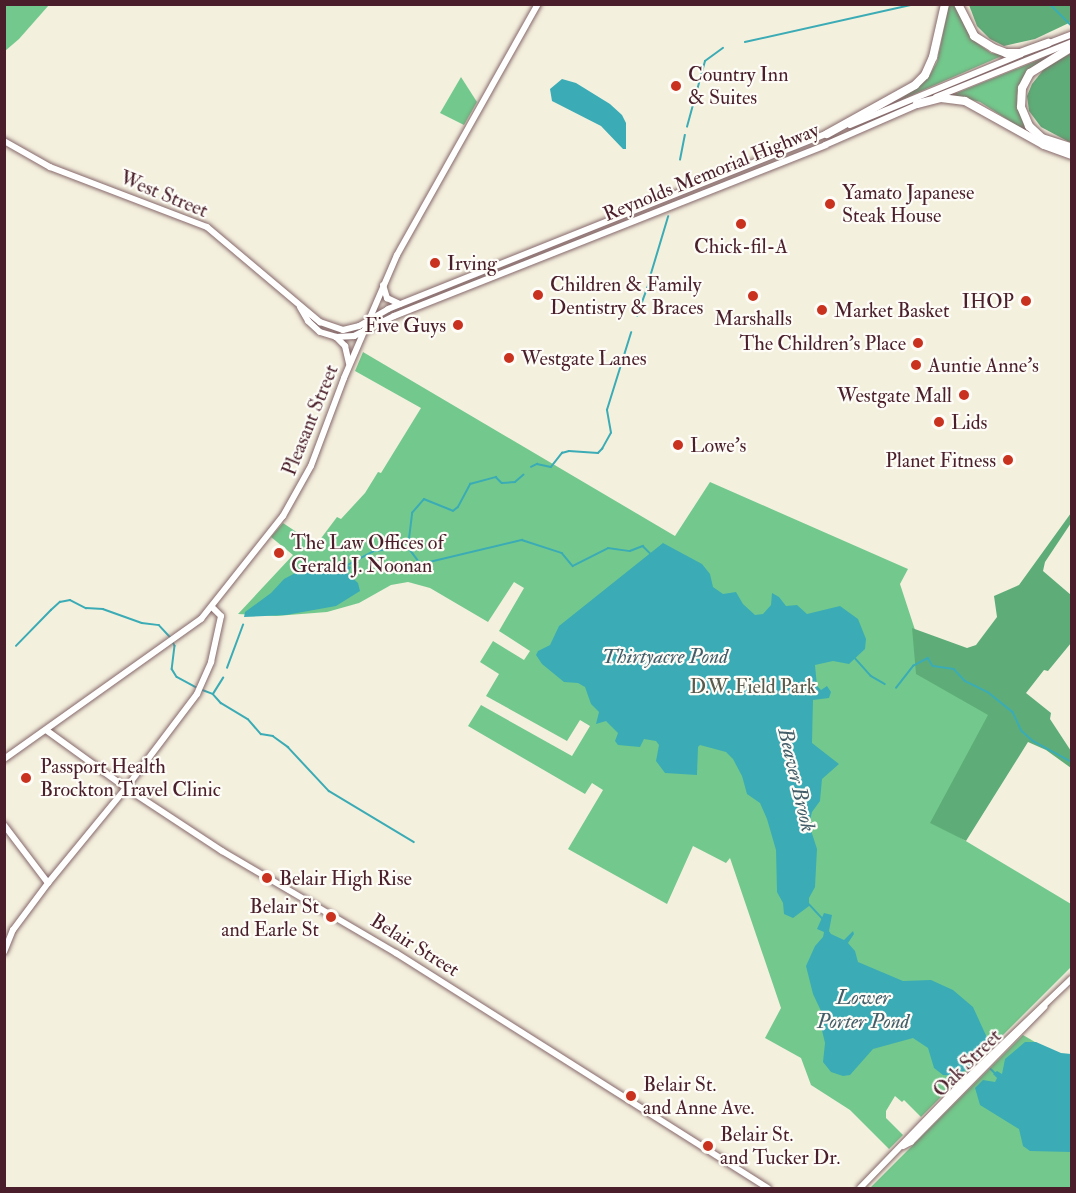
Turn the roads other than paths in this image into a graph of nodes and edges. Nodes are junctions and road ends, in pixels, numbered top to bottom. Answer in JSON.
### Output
{"nodes":[{"id":1,"x":538,"y":4,"type":"edge"},
{"id":2,"x":945,"y":4,"type":"edge"},
{"id":3,"x":958,"y":4,"type":"edge"},
{"id":4,"x":1071,"y":34,"type":"edge"},
{"id":5,"x":1048,"y":43,"type":"junction"},
{"id":6,"x":1071,"y":45,"type":"edge"},
{"id":7,"x":917,"y":104,"type":"junction"},
{"id":8,"x":827,"y":134,"type":"junction"},
{"id":9,"x":4,"y":141,"type":"edge"},
{"id":10,"x":1071,"y":148,"type":"edge"},
{"id":11,"x":1071,"y":155,"type":"edge"},
{"id":12,"x":383,"y":284,"type":"junction"},
{"id":13,"x":296,"y":302,"type":"junction"},
{"id":14,"x":401,"y":304,"type":"junction"},
{"id":15,"x":367,"y":322,"type":"junction"},
{"id":16,"x":363,"y":332,"type":"junction"},
{"id":17,"x":336,"y":337,"type":"junction"},
{"id":18,"x":350,"y":364,"type":"junction"},
{"id":19,"x":212,"y":607,"type":"junction"},
{"id":20,"x":46,"y":730,"type":"junction"},
{"id":21,"x":4,"y":759,"type":"edge"},
{"id":22,"x":126,"y":788,"type":"junction"},
{"id":23,"x":4,"y":825,"type":"edge"},
{"id":24,"x":48,"y":883,"type":"junction"},
{"id":25,"x":4,"y":952,"type":"edge"},
{"id":26,"x":1071,"y":978,"type":"edge"},
{"id":27,"x":768,"y":1188,"type":"edge"},
{"id":28,"x":860,"y":1188,"type":"edge"}],
"edges":[{"from":1,"to":12,"type":"main road","name":"Pleasant Street"},
{"from":2,"to":8,"type":"highway"},
{"from":3,"to":5,"type":"highway"},
{"from":4,"to":5,"type":"main road","name":"Reynolds Memorial Highway"},
{"from":5,"to":8,"type":"main road","name":"Reynolds Memorial Highway"},
{"from":6,"to":7,"type":"main road","name":"Reynolds Memorial Highway"},
{"from":6,"to":10,"type":"highway"},
{"from":7,"to":11,"type":"highway"},
{"from":7,"to":16,"type":"main road","name":"Reynolds Memorial Highway"},
{"from":8,"to":14,"type":"main road","name":"Reynolds Memorial Highway"},
{"from":9,"to":13,"type":"main road","name":"West Street"},
{"from":12,"to":14,"type":"main road"},
{"from":12,"to":15,"type":"main road","name":"Pleasant Street"},
{"from":13,"to":15,"type":"main road","name":"West Street"},
{"from":13,"to":17,"type":"main road","name":"West Street"},
{"from":14,"to":15,"type":"main road","name":"Reynolds Memorial Highway"},
{"from":15,"to":16,"type":"main road","name":"Pleasant Street"},
{"from":16,"to":17,"type":"main road"},
{"from":16,"to":18,"type":"main road","name":"Pleasant Street"},
{"from":17,"to":18,"type":"main road"},
{"from":18,"to":19,"type":"main road","name":"Pleasant Street"},
{"from":19,"to":20,"type":"main road","name":"Pleasant Street"},
{"from":19,"to":22,"type":"main road"},
{"from":20,"to":21,"type":"main road","name":"Pleasant Street"},
{"from":20,"to":22,"type":"main road","name":"Belair Street"},
{"from":22,"to":24,"type":"main road"},
{"from":22,"to":27,"type":"main road","name":"Belair Street"},
{"from":23,"to":24,"type":"main road"},
{"from":24,"to":25,"type":"main road"},
{"from":26,"to":28,"type":"main road","name":"Oak Street"}]}
